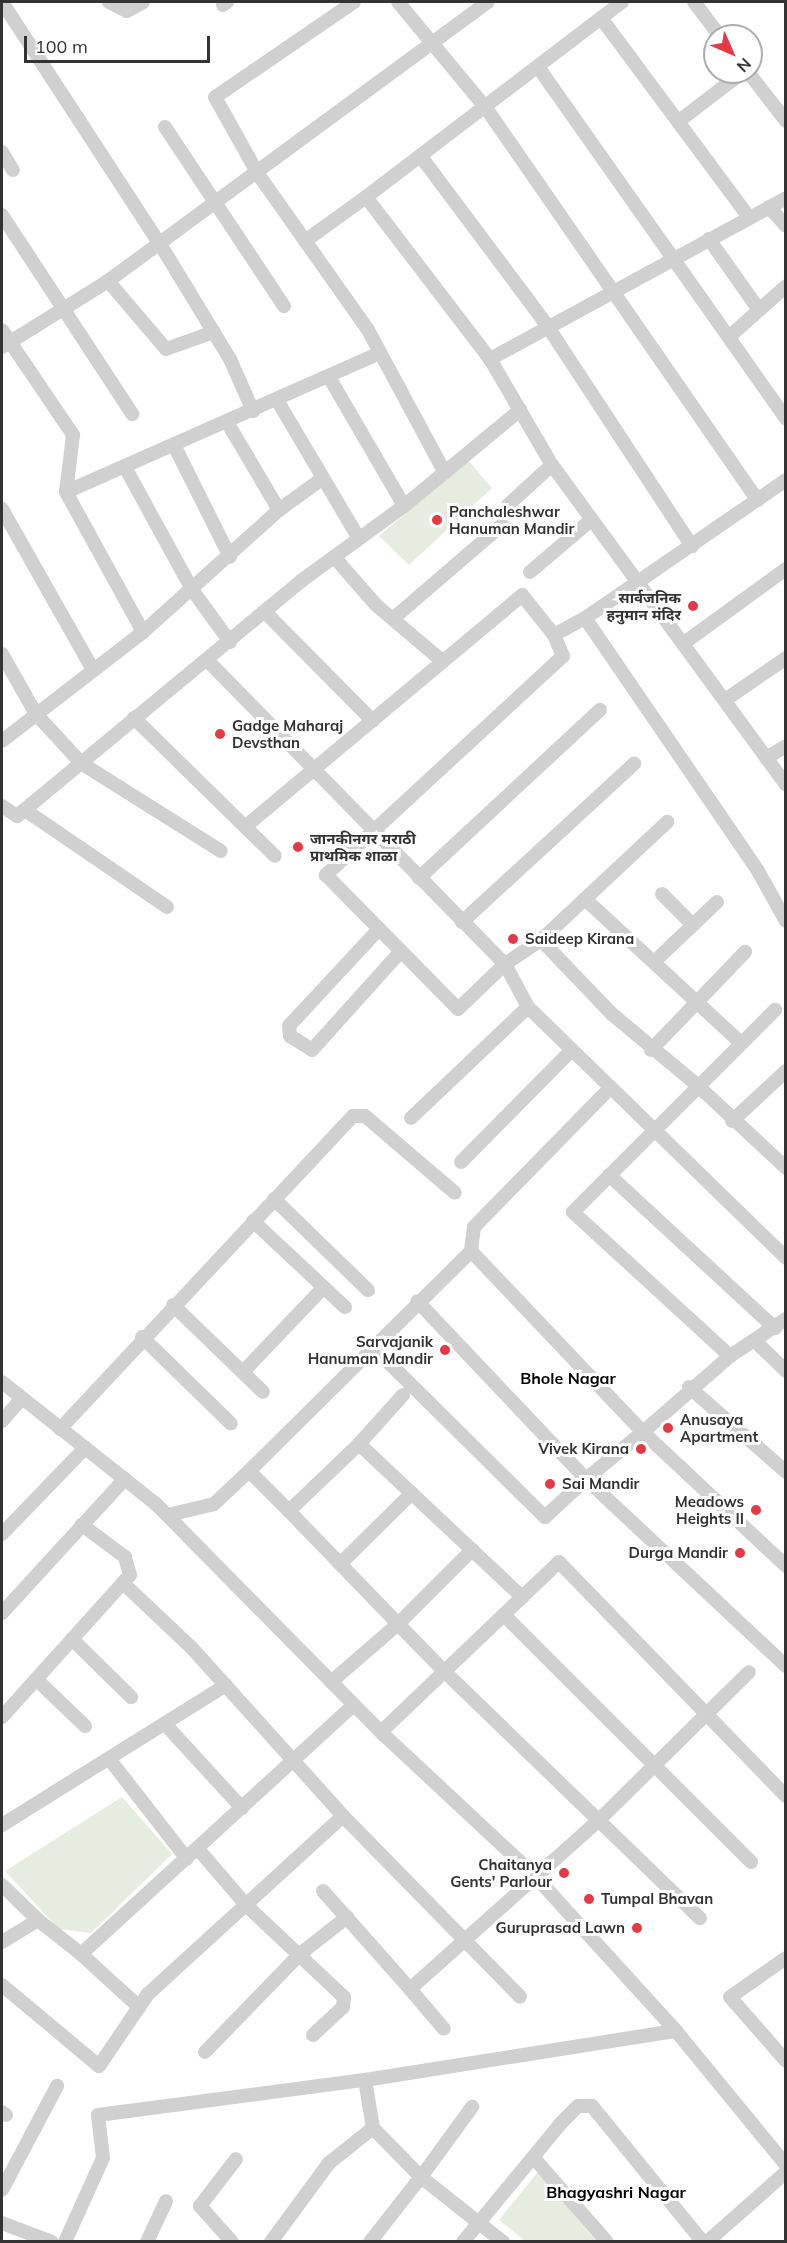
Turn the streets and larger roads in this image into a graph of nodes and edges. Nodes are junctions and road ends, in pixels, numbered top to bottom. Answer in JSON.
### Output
{"nodes":[{"id":1,"x":2,"y":2,"type":"edge"},
{"id":2,"x":109,"y":2,"type":"edge"},
{"id":3,"x":143,"y":2,"type":"edge"},
{"id":4,"x":354,"y":2,"type":"edge"},
{"id":5,"x":398,"y":2,"type":"edge"},
{"id":6,"x":488,"y":2,"type":"edge"},
{"id":7,"x":622,"y":2,"type":"edge"},
{"id":8,"x":694,"y":2,"type":"edge"},
{"id":9,"x":601,"y":18,"type":"junction"},
{"id":10,"x":711,"y":24,"type":"edge"},
{"id":11,"x":433,"y":44,"type":"junction"},
{"id":12,"x":538,"y":67,"type":"junction"},
{"id":13,"x":730,"y":84,"type":"edge"},
{"id":14,"x":756,"y":84,"type":"edge"},
{"id":15,"x":486,"y":108,"type":"junction"},
{"id":16,"x":679,"y":121,"type":"junction"},
{"id":17,"x":786,"y":121,"type":"edge"},
{"id":18,"x":165,"y":127,"type":"dead end"},
{"id":19,"x":2,"y":152,"type":"edge"},
{"id":20,"x":422,"y":158,"type":"junction"},
{"id":21,"x":13,"y":170,"type":"dead end"},
{"id":22,"x":258,"y":174,"type":"junction"},
{"id":23,"x":366,"y":197,"type":"junction"},
{"id":24,"x":786,"y":198,"type":"edge"},
{"id":25,"x":218,"y":203,"type":"junction"},
{"id":26,"x":769,"y":207,"type":"junction"},
{"id":27,"x":2,"y":215,"type":"edge"},
{"id":28,"x":749,"y":217,"type":"junction"},
{"id":29,"x":786,"y":226,"type":"edge"},
{"id":30,"x":709,"y":239,"type":"junction"},
{"id":31,"x":305,"y":241,"type":"junction"},
{"id":32,"x":160,"y":244,"type":"junction"},
{"id":33,"x":674,"y":258,"type":"junction"},
{"id":34,"x":108,"y":281,"type":"junction"},
{"id":35,"x":786,"y":286,"type":"edge"},
{"id":36,"x":613,"y":288,"type":"junction"},
{"id":37,"x":284,"y":306,"type":"dead end"},
{"id":38,"x":64,"y":308,"type":"junction"},
{"id":39,"x":759,"y":310,"type":"junction"},
{"id":40,"x":546,"y":324,"type":"junction"},
{"id":41,"x":214,"y":332,"type":"junction"},
{"id":42,"x":729,"y":337,"type":"junction"},
{"id":43,"x":4,"y":340,"type":"edge"},
{"id":44,"x":380,"y":353,"type":"junction"},
{"id":45,"x":490,"y":360,"type":"junction"},
{"id":46,"x":328,"y":376,"type":"junction"},
{"id":47,"x":786,"y":392,"type":"edge"},
{"id":48,"x":277,"y":400,"type":"junction"},
{"id":49,"x":775,"y":403,"type":"junction"},
{"id":50,"x":520,"y":410,"type":"junction"},
{"id":51,"x":253,"y":411,"type":"junction"},
{"id":52,"x":132,"y":414,"type":"dead end"},
{"id":53,"x":786,"y":418,"type":"edge"},
{"id":54,"x":227,"y":422,"type":"junction"},
{"id":55,"x":174,"y":445,"type":"junction"},
{"id":56,"x":552,"y":465,"type":"junction"},
{"id":57,"x":125,"y":467,"type":"junction"},
{"id":58,"x":445,"y":472,"type":"junction"},
{"id":59,"x":323,"y":478,"type":"junction"},
{"id":60,"x":786,"y":480,"type":"edge"},
{"id":61,"x":66,"y":492,"type":"junction"},
{"id":62,"x":757,"y":500,"type":"junction"},
{"id":63,"x":508,"y":505,"type":"dead end"},
{"id":64,"x":404,"y":506,"type":"junction"},
{"id":65,"x":2,"y":508,"type":"edge"},
{"id":66,"x":279,"y":510,"type":"junction"},
{"id":67,"x":591,"y":520,"type":"junction"},
{"id":68,"x":502,"y":525,"type":"dead end"},
{"id":69,"x":358,"y":537,"type":"junction"},
{"id":70,"x":692,"y":546,"type":"junction"},
{"id":71,"x":230,"y":556,"type":"junction"},
{"id":72,"x":335,"y":558,"type":"junction"},
{"id":73,"x":786,"y":569,"type":"edge"},
{"id":74,"x":530,"y":572,"type":"dead end"},
{"id":75,"x":637,"y":585,"type":"junction"},
{"id":76,"x":193,"y":591,"type":"junction"},
{"id":77,"x":265,"y":612,"type":"junction"},
{"id":78,"x":395,"y":618,"type":"junction"},
{"id":79,"x":585,"y":618,"type":"junction"},
{"id":80,"x":143,"y":632,"type":"junction"},
{"id":81,"x":554,"y":635,"type":"junction"},
{"id":82,"x":230,"y":642,"type":"junction"},
{"id":83,"x":684,"y":643,"type":"junction"},
{"id":84,"x":2,"y":654,"type":"edge"},
{"id":85,"x":786,"y":658,"type":"edge"},
{"id":86,"x":441,"y":660,"type":"junction"},
{"id":87,"x":207,"y":661,"type":"junction"},
{"id":88,"x":5,"y":670,"type":"edge"},
{"id":89,"x":93,"y":670,"type":"junction"},
{"id":90,"x":725,"y":700,"type":"junction"},
{"id":91,"x":600,"y":710,"type":"dead end"},
{"id":92,"x":36,"y":714,"type":"junction"},
{"id":93,"x":135,"y":718,"type":"junction"},
{"id":94,"x":373,"y":721,"type":"junction"},
{"id":95,"x":2,"y":741,"type":"edge"},
{"id":96,"x":786,"y":746,"type":"edge"},
{"id":97,"x":766,"y":758,"type":"junction"},
{"id":98,"x":81,"y":763,"type":"junction"},
{"id":99,"x":634,"y":764,"type":"dead end"},
{"id":100,"x":315,"y":773,"type":"junction"},
{"id":101,"x":786,"y":785,"type":"edge"},
{"id":102,"x":2,"y":806,"type":"edge"},
{"id":103,"x":26,"y":810,"type":"junction"},
{"id":104,"x":667,"y":822,"type":"dead end"},
{"id":105,"x":246,"y":826,"type":"junction"},
{"id":106,"x":375,"y":832,"type":"junction"},
{"id":107,"x":221,"y":851,"type":"dead end"},
{"id":108,"x":275,"y":856,"type":"dead end"},
{"id":109,"x":419,"y":878,"type":"junction"},
{"id":110,"x":662,"y":894,"type":"dead end"},
{"id":111,"x":585,"y":899,"type":"junction"},
{"id":112,"x":717,"y":902,"type":"dead end"},
{"id":113,"x":167,"y":907,"type":"dead end"},
{"id":114,"x":786,"y":921,"type":"edge"},
{"id":115,"x":462,"y":922,"type":"junction"},
{"id":116,"x":693,"y":925,"type":"junction"},
{"id":117,"x":379,"y":929,"type":"junction"},
{"id":118,"x":541,"y":940,"type":"junction"},
{"id":119,"x":401,"y":951,"type":"junction"},
{"id":120,"x":745,"y":952,"type":"dead end"},
{"id":121,"x":654,"y":962,"type":"junction"},
{"id":122,"x":506,"y":964,"type":"junction"},
{"id":123,"x":697,"y":1000,"type":"junction"},
{"id":124,"x":528,"y":1007,"type":"junction"},
{"id":125,"x":775,"y":1010,"type":"dead end"},
{"id":126,"x":740,"y":1042,"type":"junction"},
{"id":127,"x":651,"y":1050,"type":"junction"},
{"id":128,"x":571,"y":1051,"type":"junction"},
{"id":129,"x":786,"y":1071,"type":"edge"},
{"id":130,"x":696,"y":1084,"type":"junction"},
{"id":131,"x":610,"y":1088,"type":"junction"},
{"id":132,"x":411,"y":1118,"type":"dead end"},
{"id":133,"x":732,"y":1121,"type":"junction"},
{"id":134,"x":653,"y":1130,"type":"junction"},
{"id":135,"x":461,"y":1161,"type":"dead end"},
{"id":136,"x":783,"y":1161,"type":"edge"},
{"id":137,"x":609,"y":1174,"type":"junction"},
{"id":138,"x":455,"y":1193,"type":"dead end"},
{"id":139,"x":274,"y":1199,"type":"junction"},
{"id":140,"x":253,"y":1221,"type":"junction"},
{"id":141,"x":471,"y":1251,"type":"junction"},
{"id":142,"x":786,"y":1258,"type":"edge"},
{"id":143,"x":324,"y":1287,"type":"junction"},
{"id":144,"x":368,"y":1290,"type":"dead end"},
{"id":145,"x":417,"y":1301,"type":"junction"},
{"id":146,"x":173,"y":1305,"type":"junction"},
{"id":147,"x":345,"y":1307,"type":"dead end"},
{"id":148,"x":780,"y":1324,"type":"edge"},
{"id":149,"x":142,"y":1337,"type":"junction"},
{"id":150,"x":756,"y":1342,"type":"junction"},
{"id":151,"x":375,"y":1348,"type":"junction"},
{"id":152,"x":730,"y":1356,"type":"junction"},
{"id":153,"x":786,"y":1371,"type":"edge"},
{"id":154,"x":243,"y":1372,"type":"junction"},
{"id":155,"x":2,"y":1382,"type":"edge"},
{"id":156,"x":688,"y":1387,"type":"junction"},
{"id":157,"x":263,"y":1392,"type":"dead end"},
{"id":158,"x":403,"y":1395,"type":"dead end"},
{"id":159,"x":22,"y":1398,"type":"junction"},
{"id":160,"x":2,"y":1420,"type":"edge"},
{"id":161,"x":231,"y":1424,"type":"dead end"},
{"id":162,"x":60,"y":1429,"type":"junction"},
{"id":163,"x":643,"y":1432,"type":"junction"},
{"id":164,"x":359,"y":1444,"type":"junction"},
{"id":165,"x":85,"y":1448,"type":"junction"},
{"id":166,"x":249,"y":1470,"type":"junction"},
{"id":167,"x":786,"y":1472,"type":"edge"},
{"id":168,"x":125,"y":1479,"type":"junction"},
{"id":169,"x":586,"y":1479,"type":"junction"},
{"id":170,"x":412,"y":1493,"type":"junction"},
{"id":171,"x":289,"y":1511,"type":"junction"},
{"id":172,"x":168,"y":1515,"type":"junction"},
{"id":173,"x":82,"y":1525,"type":"junction"},
{"id":174,"x":2,"y":1534,"type":"edge"},
{"id":175,"x":472,"y":1550,"type":"junction"},
{"id":176,"x":340,"y":1564,"type":"junction"},
{"id":177,"x":786,"y":1566,"type":"edge"},
{"id":178,"x":123,"y":1583,"type":"junction"},
{"id":179,"x":522,"y":1596,"type":"junction"},
{"id":180,"x":2,"y":1613,"type":"edge"},
{"id":181,"x":505,"y":1616,"type":"junction"},
{"id":182,"x":398,"y":1624,"type":"junction"},
{"id":183,"x":72,"y":1639,"type":"junction"},
{"id":184,"x":786,"y":1666,"type":"edge"},
{"id":185,"x":749,"y":1672,"type":"dead end"},
{"id":186,"x":446,"y":1673,"type":"junction"},
{"id":187,"x":36,"y":1678,"type":"junction"},
{"id":188,"x":331,"y":1682,"type":"junction"},
{"id":189,"x":226,"y":1685,"type":"junction"},
{"id":190,"x":131,"y":1697,"type":"dead end"},
{"id":191,"x":354,"y":1705,"type":"junction"},
{"id":192,"x":704,"y":1714,"type":"junction"},
{"id":193,"x":2,"y":1717,"type":"edge"},
{"id":194,"x":165,"y":1724,"type":"junction"},
{"id":195,"x":85,"y":1726,"type":"dead end"},
{"id":196,"x":381,"y":1732,"type":"junction"},
{"id":197,"x":110,"y":1760,"type":"junction"},
{"id":198,"x":293,"y":1761,"type":"junction"},
{"id":199,"x":655,"y":1765,"type":"junction"},
{"id":200,"x":786,"y":1796,"type":"edge"},
{"id":201,"x":242,"y":1808,"type":"junction"},
{"id":202,"x":343,"y":1816,"type":"junction"},
{"id":203,"x":600,"y":1819,"type":"junction"},
{"id":204,"x":2,"y":1825,"type":"edge"},
{"id":205,"x":198,"y":1849,"type":"junction"},
{"id":206,"x":188,"y":1859,"type":"junction"},
{"id":207,"x":751,"y":1862,"type":"dead end"},
{"id":208,"x":535,"y":1876,"type":"junction"},
{"id":209,"x":2,"y":1885,"type":"edge"},
{"id":210,"x":323,"y":1891,"type":"dead end"},
{"id":211,"x":247,"y":1906,"type":"junction"},
{"id":212,"x":347,"y":1917,"type":"junction"},
{"id":213,"x":700,"y":1918,"type":"dead end"},
{"id":214,"x":38,"y":1920,"type":"junction"},
{"id":215,"x":466,"y":1937,"type":"junction"},
{"id":216,"x":2,"y":1942,"type":"edge"},
{"id":217,"x":81,"y":1954,"type":"junction"},
{"id":218,"x":300,"y":1954,"type":"junction"},
{"id":219,"x":781,"y":1961,"type":"edge"},
{"id":220,"x":786,"y":1975,"type":"edge"},
{"id":221,"x":2,"y":1985,"type":"edge"},
{"id":222,"x":410,"y":1989,"type":"junction"},
{"id":223,"x":520,"y":1997,"type":"dead end"},
{"id":224,"x":139,"y":2007,"type":"junction"},
{"id":225,"x":444,"y":2028,"type":"dead end"},
{"id":226,"x":676,"y":2031,"type":"junction"},
{"id":227,"x":314,"y":2035,"type":"dead end"},
{"id":228,"x":205,"y":2052,"type":"dead end"},
{"id":229,"x":786,"y":2061,"type":"edge"},
{"id":230,"x":365,"y":2080,"type":"junction"},
{"id":231,"x":57,"y":2086,"type":"dead end"},
{"id":232,"x":472,"y":2107,"type":"dead end"},
{"id":233,"x":373,"y":2128,"type":"junction"},
{"id":234,"x":534,"y":2158,"type":"junction"},
{"id":235,"x":236,"y":2159,"type":"dead end"},
{"id":236,"x":786,"y":2165,"type":"edge"},
{"id":237,"x":786,"y":2172,"type":"edge"},
{"id":238,"x":421,"y":2177,"type":"junction"},
{"id":239,"x":2,"y":2190,"type":"edge"},
{"id":240,"x":166,"y":2201,"type":"dead end"},
{"id":241,"x":2,"y":2223,"type":"edge"},
{"id":242,"x":480,"y":2223,"type":"junction"},
{"id":243,"x":52,"y":2241,"type":"edge"},
{"id":244,"x":65,"y":2241,"type":"edge"},
{"id":245,"x":147,"y":2241,"type":"edge"},
{"id":246,"x":232,"y":2241,"type":"edge"},
{"id":247,"x":271,"y":2241,"type":"edge"},
{"id":248,"x":370,"y":2241,"type":"edge"},
{"id":249,"x":463,"y":2241,"type":"edge"},
{"id":250,"x":503,"y":2241,"type":"edge"},
{"id":251,"x":607,"y":2241,"type":"edge"},
{"id":252,"x":705,"y":2241,"type":"edge"}],
"edges":[{"from":1,"to":32,"type":"street"},
{"from":2,"to":3,"type":"street"},
{"from":4,"to":22,"type":"street"},
{"from":5,"to":11,"type":"street"},
{"from":6,"to":11,"type":"street"},
{"from":7,"to":9,"type":"street"},
{"from":8,"to":10,"type":"street"},
{"from":9,"to":12,"type":"street"},
{"from":9,"to":16,"type":"street"},
{"from":11,"to":15,"type":"street"},
{"from":11,"to":22,"type":"street"},
{"from":12,"to":15,"type":"street"},
{"from":12,"to":33,"type":"street"},
{"from":13,"to":16,"type":"street"},
{"from":14,"to":17,"type":"street"},
{"from":15,"to":20,"type":"street"},
{"from":15,"to":36,"type":"street"},
{"from":16,"to":28,"type":"street"},
{"from":18,"to":25,"type":"street"},
{"from":19,"to":21,"type":"street"},
{"from":20,"to":23,"type":"street"},
{"from":20,"to":40,"type":"street"},
{"from":22,"to":25,"type":"street"},
{"from":22,"to":31,"type":"street"},
{"from":23,"to":31,"type":"street"},
{"from":23,"to":45,"type":"street"},
{"from":24,"to":26,"type":"street"},
{"from":25,"to":32,"type":"street"},
{"from":25,"to":37,"type":"street"},
{"from":26,"to":28,"type":"street"},
{"from":26,"to":29,"type":"street"},
{"from":27,"to":38,"type":"street"},
{"from":28,"to":30,"type":"street"},
{"from":30,"to":33,"type":"street"},
{"from":30,"to":39,"type":"street"},
{"from":31,"to":44,"type":"street"},
{"from":32,"to":34,"type":"street"},
{"from":32,"to":41,"type":"street"},
{"from":33,"to":36,"type":"street"},
{"from":33,"to":42,"type":"street"},
{"from":34,"to":38,"type":"street"},
{"from":34,"to":41,"type":"street"},
{"from":35,"to":39,"type":"street"},
{"from":36,"to":40,"type":"street"},
{"from":36,"to":62,"type":"street"},
{"from":38,"to":43,"type":"street"},
{"from":38,"to":52,"type":"street"},
{"from":39,"to":42,"type":"street"},
{"from":40,"to":45,"type":"street"},
{"from":40,"to":70,"type":"street"},
{"from":41,"to":51,"type":"street"},
{"from":42,"to":49,"type":"street"},
{"from":43,"to":61,"type":"street"},
{"from":44,"to":46,"type":"street"},
{"from":44,"to":58,"type":"street"},
{"from":45,"to":50,"type":"street"},
{"from":46,"to":48,"type":"street"},
{"from":46,"to":64,"type":"street"},
{"from":47,"to":49,"type":"street"},
{"from":48,"to":51,"type":"street"},
{"from":48,"to":59,"type":"street"},
{"from":49,"to":53,"type":"street"},
{"from":50,"to":56,"type":"street"},
{"from":50,"to":58,"type":"street"},
{"from":51,"to":54,"type":"street"},
{"from":54,"to":55,"type":"street"},
{"from":54,"to":66,"type":"street"},
{"from":55,"to":57,"type":"street"},
{"from":55,"to":71,"type":"street"},
{"from":56,"to":63,"type":"street"},
{"from":56,"to":67,"type":"street"},
{"from":57,"to":61,"type":"street"},
{"from":57,"to":76,"type":"street"},
{"from":58,"to":64,"type":"street"},
{"from":59,"to":66,"type":"street"},
{"from":59,"to":69,"type":"street"},
{"from":60,"to":62,"type":"street"},
{"from":61,"to":80,"type":"street"},
{"from":62,"to":70,"type":"street"},
{"from":64,"to":69,"type":"street"},
{"from":65,"to":89,"type":"street"},
{"from":66,"to":71,"type":"street"},
{"from":67,"to":74,"type":"street"},
{"from":67,"to":75,"type":"street"},
{"from":68,"to":78,"type":"street"},
{"from":69,"to":72,"type":"street"},
{"from":70,"to":75,"type":"street"},
{"from":71,"to":76,"type":"street"},
{"from":72,"to":77,"type":"street"},
{"from":72,"to":78,"type":"street"},
{"from":73,"to":83,"type":"street"},
{"from":75,"to":79,"type":"street"},
{"from":75,"to":83,"type":"street"},
{"from":76,"to":80,"type":"street"},
{"from":76,"to":82,"type":"street"},
{"from":77,"to":82,"type":"street"},
{"from":77,"to":94,"type":"street"},
{"from":78,"to":86,"type":"street"},
{"from":79,"to":81,"type":"street"},
{"from":79,"to":114,"type":"street"},
{"from":80,"to":89,"type":"street"},
{"from":81,"to":86,"type":"street"},
{"from":81,"to":106,"type":"street"},
{"from":82,"to":87,"type":"street"},
{"from":83,"to":90,"type":"street"},
{"from":84,"to":88,"type":"street"},
{"from":85,"to":90,"type":"street"},
{"from":86,"to":94,"type":"street"},
{"from":87,"to":93,"type":"street"},
{"from":87,"to":100,"type":"street"},
{"from":88,"to":92,"type":"street"},
{"from":89,"to":92,"type":"street"},
{"from":90,"to":97,"type":"street"},
{"from":91,"to":109,"type":"street"},
{"from":92,"to":95,"type":"street"},
{"from":92,"to":98,"type":"street"},
{"from":93,"to":98,"type":"street"},
{"from":93,"to":105,"type":"street"},
{"from":94,"to":100,"type":"street"},
{"from":96,"to":97,"type":"street"},
{"from":97,"to":101,"type":"street"},
{"from":98,"to":103,"type":"street"},
{"from":98,"to":107,"type":"street"},
{"from":99,"to":115,"type":"street"},
{"from":100,"to":105,"type":"street"},
{"from":100,"to":106,"type":"street"},
{"from":102,"to":103,"type":"street"},
{"from":103,"to":113,"type":"street"},
{"from":104,"to":111,"type":"street"},
{"from":105,"to":108,"type":"street"},
{"from":106,"to":109,"type":"street"},
{"from":106,"to":117,"type":"street"},
{"from":109,"to":115,"type":"street"},
{"from":110,"to":116,"type":"street"},
{"from":111,"to":118,"type":"street"},
{"from":111,"to":121,"type":"street"},
{"from":112,"to":116,"type":"street"},
{"from":115,"to":122,"type":"street"},
{"from":116,"to":121,"type":"street"},
{"from":117,"to":119,"type":"street"},
{"from":117,"to":119,"type":"street"},
{"from":118,"to":122,"type":"street"},
{"from":118,"to":127,"type":"street"},
{"from":119,"to":122,"type":"street"},
{"from":120,"to":123,"type":"street"},
{"from":121,"to":123,"type":"street"},
{"from":122,"to":124,"type":"street"},
{"from":123,"to":126,"type":"street"},
{"from":123,"to":127,"type":"street"},
{"from":124,"to":128,"type":"street"},
{"from":124,"to":132,"type":"street"},
{"from":125,"to":126,"type":"street"},
{"from":126,"to":130,"type":"street"},
{"from":127,"to":130,"type":"street"},
{"from":128,"to":131,"type":"street"},
{"from":128,"to":135,"type":"street"},
{"from":129,"to":133,"type":"street"},
{"from":130,"to":133,"type":"street"},
{"from":130,"to":134,"type":"street"},
{"from":131,"to":134,"type":"street"},
{"from":131,"to":141,"type":"street"},
{"from":133,"to":136,"type":"street"},
{"from":134,"to":137,"type":"street"},
{"from":134,"to":142,"type":"street"},
{"from":137,"to":148,"type":"street"},
{"from":137,"to":152,"type":"street"},
{"from":138,"to":139,"type":"street"},
{"from":139,"to":140,"type":"street"},
{"from":139,"to":144,"type":"street"},
{"from":140,"to":143,"type":"street"},
{"from":140,"to":146,"type":"street"},
{"from":141,"to":145,"type":"street"},
{"from":141,"to":163,"type":"street"},
{"from":143,"to":147,"type":"street"},
{"from":143,"to":154,"type":"street"},
{"from":145,"to":151,"type":"street"},
{"from":145,"to":169,"type":"street"},
{"from":146,"to":149,"type":"street"},
{"from":146,"to":154,"type":"street"},
{"from":148,"to":150,"type":"street"},
{"from":149,"to":161,"type":"street"},
{"from":149,"to":162,"type":"street"},
{"from":150,"to":152,"type":"street"},
{"from":150,"to":153,"type":"street"},
{"from":151,"to":166,"type":"street"},
{"from":151,"to":169,"type":"street"},
{"from":152,"to":156,"type":"street"},
{"from":154,"to":157,"type":"street"},
{"from":155,"to":159,"type":"street"},
{"from":156,"to":163,"type":"street"},
{"from":156,"to":167,"type":"street"},
{"from":158,"to":164,"type":"street"},
{"from":159,"to":160,"type":"street"},
{"from":159,"to":162,"type":"street"},
{"from":162,"to":165,"type":"street"},
{"from":163,"to":169,"type":"street"},
{"from":163,"to":177,"type":"street"},
{"from":164,"to":170,"type":"street"},
{"from":164,"to":171,"type":"street"},
{"from":165,"to":168,"type":"street"},
{"from":165,"to":174,"type":"street"},
{"from":166,"to":171,"type":"street"},
{"from":166,"to":172,"type":"street"},
{"from":168,"to":172,"type":"street"},
{"from":168,"to":173,"type":"street"},
{"from":169,"to":184,"type":"street"},
{"from":170,"to":175,"type":"street"},
{"from":170,"to":176,"type":"street"},
{"from":171,"to":176,"type":"street"},
{"from":172,"to":188,"type":"street"},
{"from":173,"to":178,"type":"street"},
{"from":173,"to":180,"type":"street"},
{"from":175,"to":179,"type":"street"},
{"from":175,"to":182,"type":"street"},
{"from":176,"to":182,"type":"street"},
{"from":178,"to":183,"type":"street"},
{"from":178,"to":189,"type":"street"},
{"from":179,"to":181,"type":"street"},
{"from":179,"to":192,"type":"street"},
{"from":181,"to":186,"type":"street"},
{"from":181,"to":199,"type":"street"},
{"from":182,"to":186,"type":"street"},
{"from":182,"to":188,"type":"street"},
{"from":183,"to":187,"type":"street"},
{"from":183,"to":190,"type":"street"},
{"from":185,"to":192,"type":"street"},
{"from":186,"to":196,"type":"street"},
{"from":186,"to":203,"type":"street"},
{"from":187,"to":193,"type":"street"},
{"from":187,"to":195,"type":"street"},
{"from":188,"to":191,"type":"street"},
{"from":189,"to":194,"type":"street"},
{"from":189,"to":198,"type":"street"},
{"from":191,"to":196,"type":"street"},
{"from":191,"to":198,"type":"street"},
{"from":192,"to":199,"type":"street"},
{"from":192,"to":200,"type":"street"},
{"from":194,"to":197,"type":"street"},
{"from":194,"to":201,"type":"street"},
{"from":196,"to":208,"type":"street"},
{"from":197,"to":204,"type":"street"},
{"from":197,"to":206,"type":"street"},
{"from":198,"to":201,"type":"street"},
{"from":198,"to":202,"type":"street"},
{"from":199,"to":203,"type":"street"},
{"from":199,"to":207,"type":"street"},
{"from":201,"to":205,"type":"street"},
{"from":202,"to":211,"type":"street"},
{"from":202,"to":215,"type":"street"},
{"from":203,"to":208,"type":"street"},
{"from":203,"to":213,"type":"street"},
{"from":205,"to":206,"type":"street"},
{"from":205,"to":211,"type":"street"},
{"from":206,"to":217,"type":"street"},
{"from":208,"to":215,"type":"street"},
{"from":208,"to":226,"type":"street"},
{"from":209,"to":214,"type":"street"},
{"from":210,"to":212,"type":"street"},
{"from":211,"to":218,"type":"street"},
{"from":211,"to":224,"type":"street"},
{"from":212,"to":218,"type":"street"},
{"from":212,"to":222,"type":"street"},
{"from":214,"to":216,"type":"street"},
{"from":214,"to":217,"type":"street"},
{"from":215,"to":222,"type":"street"},
{"from":215,"to":223,"type":"street"},
{"from":217,"to":224,"type":"street"},
{"from":218,"to":227,"type":"street"},
{"from":218,"to":228,"type":"street"},
{"from":219,"to":220,"type":"street"},
{"from":219,"to":229,"type":"street"},
{"from":221,"to":224,"type":"street"},
{"from":222,"to":225,"type":"street"},
{"from":226,"to":230,"type":"street"},
{"from":226,"to":236,"type":"street"},
{"from":230,"to":233,"type":"street"},
{"from":230,"to":244,"type":"street"},
{"from":231,"to":239,"type":"street"},
{"from":232,"to":238,"type":"street"},
{"from":233,"to":238,"type":"street"},
{"from":233,"to":247,"type":"street"},
{"from":234,"to":242,"type":"street"},
{"from":234,"to":251,"type":"street"},
{"from":234,"to":252,"type":"street"},
{"from":235,"to":246,"type":"street"},
{"from":237,"to":252,"type":"street"},
{"from":238,"to":242,"type":"street"},
{"from":238,"to":248,"type":"street"},
{"from":240,"to":245,"type":"street"},
{"from":241,"to":243,"type":"street"},
{"from":242,"to":249,"type":"street"},
{"from":242,"to":250,"type":"street"}]}
